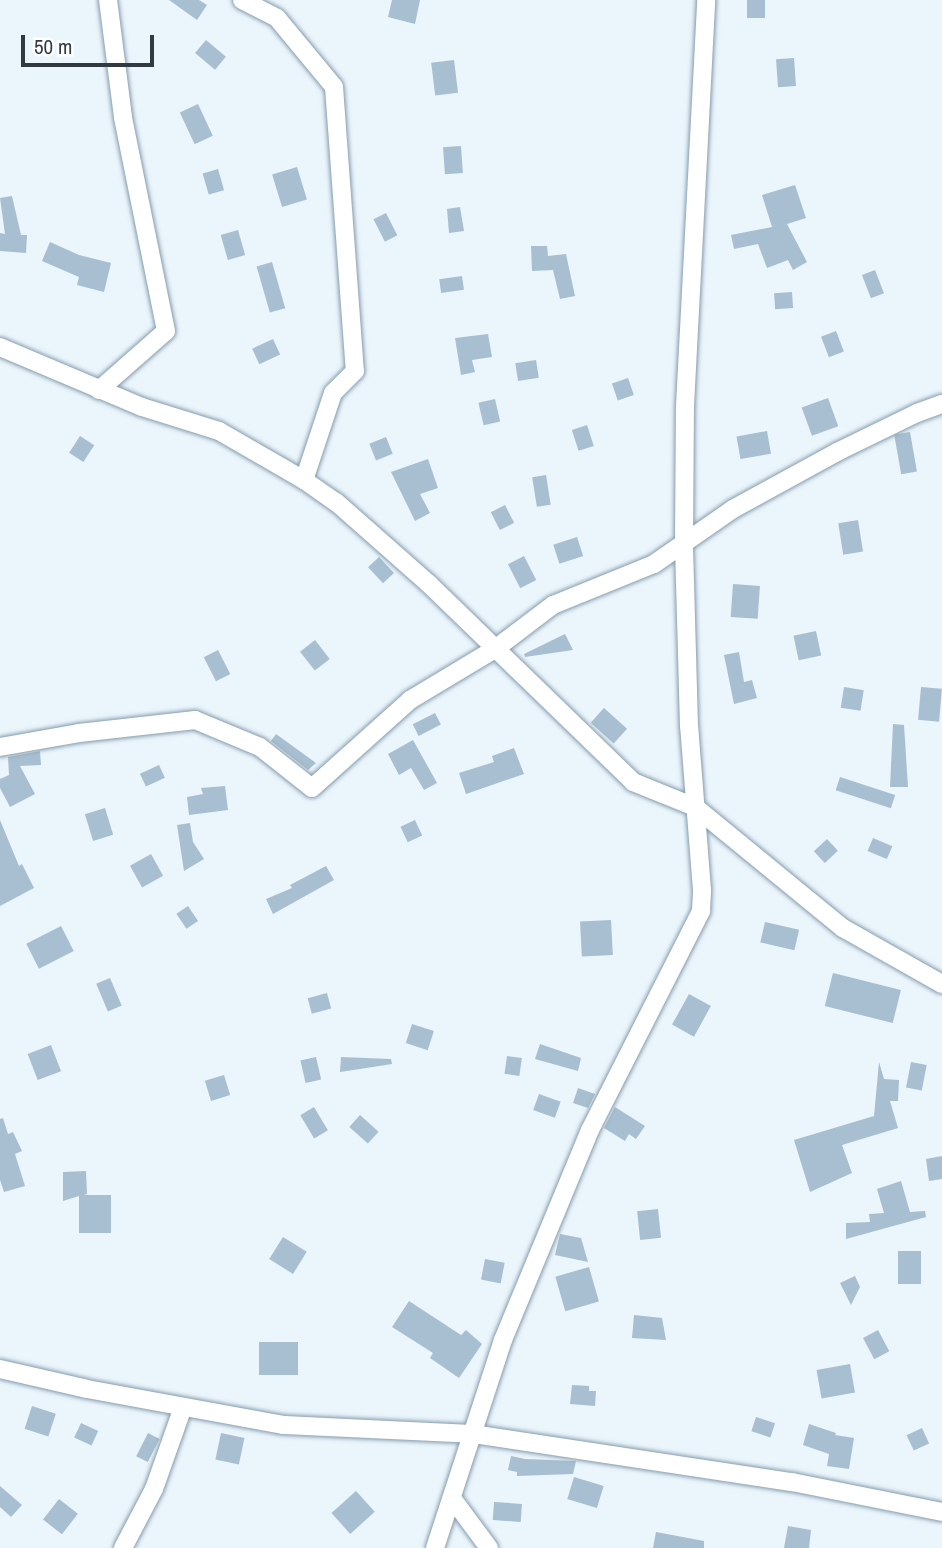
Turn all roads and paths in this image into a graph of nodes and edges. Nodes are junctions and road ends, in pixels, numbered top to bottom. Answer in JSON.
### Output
{"nodes":[{"id":1,"x":108,"y":0,"type":"edge"},
{"id":2,"x":242,"y":0,"type":"edge"},
{"id":3,"x":706,"y":0,"type":"edge"},
{"id":4,"x":0,"y":347,"type":"edge"},
{"id":5,"x":99,"y":390,"type":"junction"},
{"id":6,"x":942,"y":404,"type":"edge"},
{"id":7,"x":304,"y":480,"type":"junction"},
{"id":8,"x":684,"y":543,"type":"junction"},
{"id":9,"x":495,"y":649,"type":"junction"},
{"id":10,"x":0,"y":747,"type":"edge"},
{"id":11,"x":695,"y":807,"type":"junction"},
{"id":12,"x":942,"y":984,"type":"edge"},
{"id":13,"x":0,"y":1369,"type":"edge"},
{"id":14,"x":183,"y":1407,"type":"junction"},
{"id":15,"x":473,"y":1434,"type":"junction"},
{"id":16,"x":452,"y":1498,"type":"junction"},
{"id":17,"x":942,"y":1512,"type":"edge"},
{"id":18,"x":123,"y":1548,"type":"edge"},
{"id":19,"x":435,"y":1548,"type":"edge"},
{"id":20,"x":489,"y":1548,"type":"edge"}],
"edges":[{"from":1,"to":5,"type":"street"},
{"from":2,"to":7,"type":"street"},
{"from":3,"to":8,"type":"street"},
{"from":4,"to":5,"type":"street"},
{"from":5,"to":7,"type":"street"},
{"from":6,"to":8,"type":"street"},
{"from":7,"to":9,"type":"street"},
{"from":8,"to":9,"type":"street"},
{"from":8,"to":11,"type":"street"},
{"from":9,"to":10,"type":"street"},
{"from":9,"to":11,"type":"street"},
{"from":11,"to":12,"type":"street"},
{"from":11,"to":15,"type":"street"},
{"from":13,"to":14,"type":"street"},
{"from":14,"to":15,"type":"street"},
{"from":14,"to":18,"type":"street"},
{"from":15,"to":16,"type":"street"},
{"from":15,"to":17,"type":"street"},
{"from":16,"to":19,"type":"street"},
{"from":16,"to":20,"type":"street"}]}
